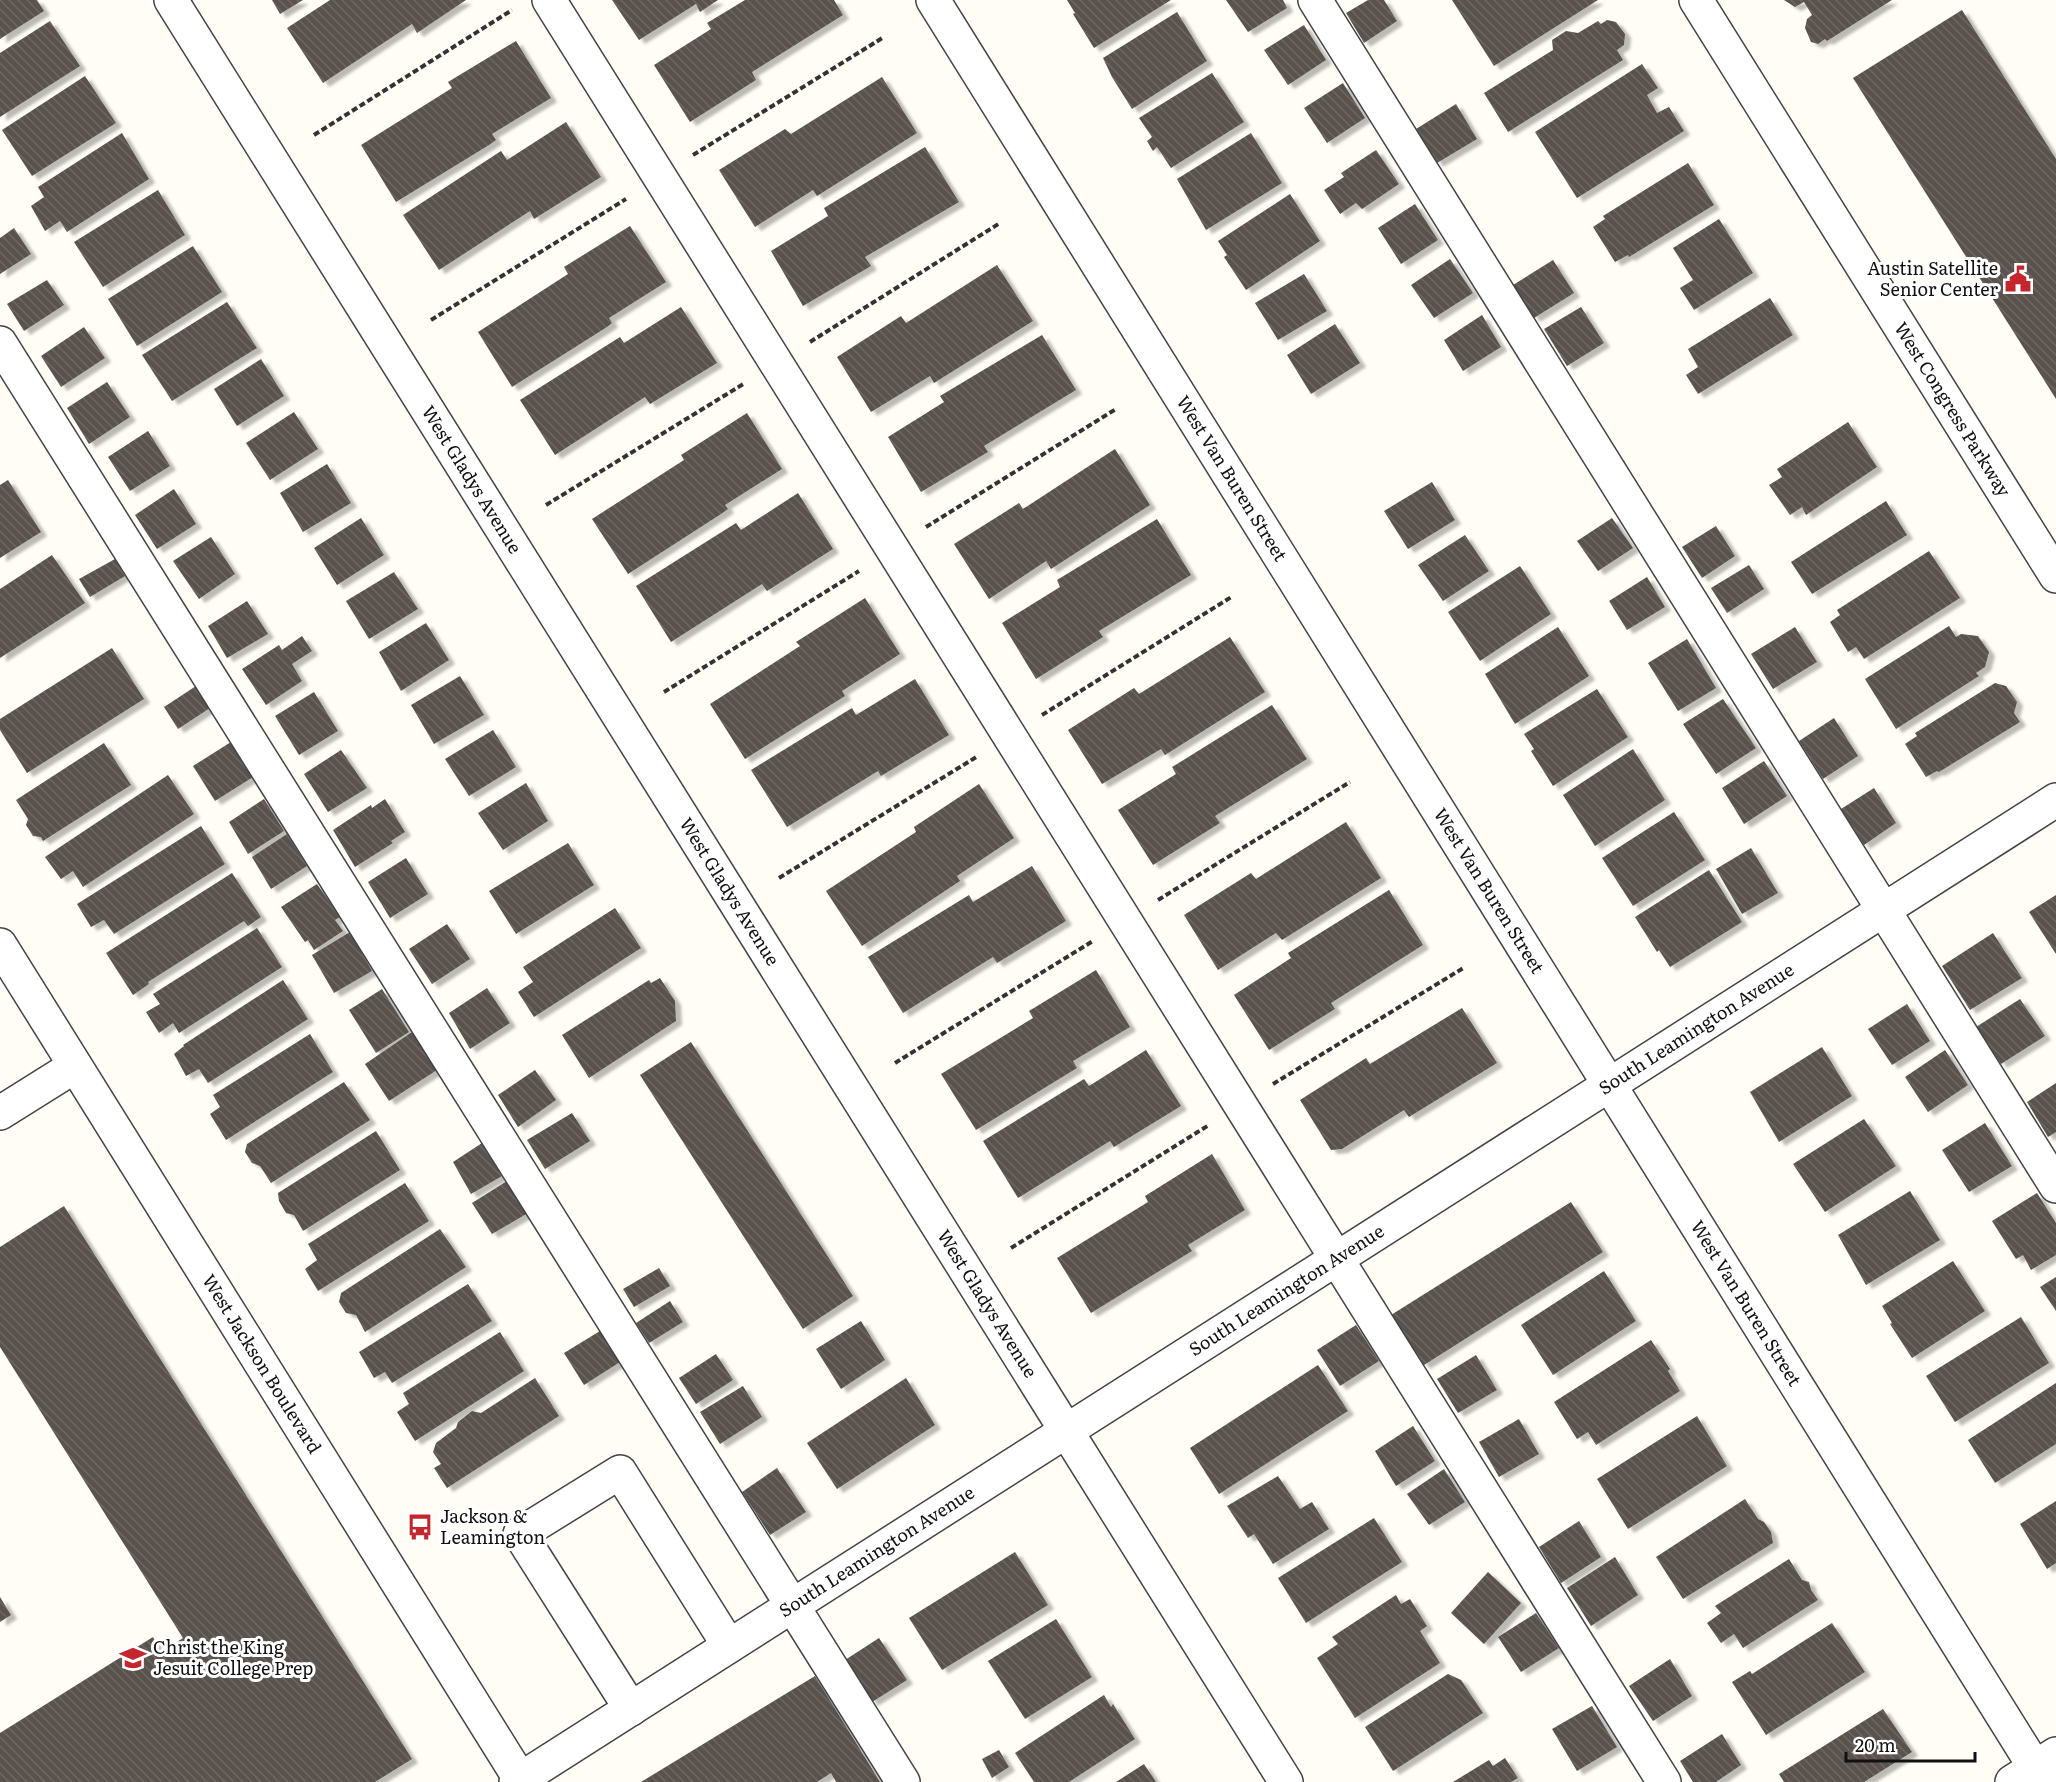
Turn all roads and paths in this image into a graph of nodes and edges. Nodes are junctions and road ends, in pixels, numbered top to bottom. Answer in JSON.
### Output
{"nodes":[{"id":1,"x":171,"y":0,"type":"edge"},
{"id":2,"x":549,"y":0,"type":"edge"},
{"id":3,"x":933,"y":0,"type":"edge"},
{"id":4,"x":1315,"y":0,"type":"edge"},
{"id":5,"x":1696,"y":0,"type":"edge"},
{"id":6,"x":495,"y":21,"type":"dead end"},
{"id":7,"x":884,"y":37,"type":"dead end"},
{"id":8,"x":314,"y":135,"type":"dead end"},
{"id":9,"x":702,"y":150,"type":"dead end"},
{"id":10,"x":612,"y":208,"type":"dead end"},
{"id":11,"x":1000,"y":222,"type":"dead end"},
{"id":12,"x":431,"y":320,"type":"dead end"},
{"id":13,"x":821,"y":335,"type":"dead end"},
{"id":14,"x":0,"y":343,"type":"edge"},
{"id":15,"x":728,"y":393,"type":"dead end"},
{"id":16,"x":1116,"y":409,"type":"dead end"},
{"id":17,"x":546,"y":505,"type":"dead end"},
{"id":18,"x":937,"y":520,"type":"dead end"},
{"id":19,"x":2056,"y":576,"type":"edge"},
{"id":20,"x":844,"y":580,"type":"dead end"},
{"id":21,"x":1233,"y":596,"type":"dead end"},
{"id":22,"x":664,"y":692,"type":"dead end"},
{"id":23,"x":1053,"y":708,"type":"dead end"},
{"id":24,"x":960,"y":767,"type":"dead end"},
{"id":25,"x":1350,"y":782,"type":"dead end"},
{"id":26,"x":2056,"y":800,"type":"edge"},
{"id":27,"x":779,"y":878,"type":"dead end"},
{"id":28,"x":1169,"y":893,"type":"dead end"},
{"id":29,"x":1883,"y":910,"type":"junction"},
{"id":30,"x":0,"y":945,"type":"edge"},
{"id":31,"x":1075,"y":952,"type":"dead end"},
{"id":32,"x":1465,"y":967,"type":"dead end"},
{"id":33,"x":895,"y":1063,"type":"dead end"},
{"id":34,"x":75,"y":1066,"type":"junction"},
{"id":35,"x":1283,"y":1078,"type":"dead end"},
{"id":36,"x":1609,"y":1084,"type":"junction"},
{"id":37,"x":0,"y":1113,"type":"edge"},
{"id":38,"x":1191,"y":1135,"type":"dead end"},
{"id":39,"x":2056,"y":1186,"type":"edge"},
{"id":40,"x":1011,"y":1248,"type":"dead end"},
{"id":41,"x":1336,"y":1259,"type":"junction"},
{"id":42,"x":1066,"y":1431,"type":"junction"},
{"id":43,"x":793,"y":1605,"type":"junction"},
{"id":44,"x":729,"y":1646,"type":"junction"},
{"id":45,"x":631,"y":1709,"type":"junction"},
{"id":46,"x":2037,"y":1771,"type":"edge"},
{"id":47,"x":520,"y":1781,"type":"edge"},
{"id":48,"x":903,"y":1782,"type":"edge"},
{"id":49,"x":1286,"y":1782,"type":"edge"},
{"id":50,"x":1664,"y":1782,"type":"edge"}],
"edges":[{"from":1,"to":42,"type":"street","name":"West Gladys Avenue"},
{"from":2,"to":41,"type":"street"},
{"from":3,"to":36,"type":"street","name":"West Van Buren Street"},
{"from":4,"to":29,"type":"street"},
{"from":5,"to":19,"type":"street","name":"West Congress Parkway"},
{"from":6,"to":8,"type":"path"},
{"from":7,"to":9,"type":"path"},
{"from":10,"to":12,"type":"path"},
{"from":11,"to":13,"type":"path"},
{"from":14,"to":43,"type":"street"},
{"from":15,"to":17,"type":"path"},
{"from":16,"to":18,"type":"path"},
{"from":20,"to":22,"type":"path"},
{"from":21,"to":23,"type":"path"},
{"from":24,"to":27,"type":"path"},
{"from":25,"to":28,"type":"path"},
{"from":26,"to":29,"type":"street","name":"South Leamington Avenue"},
{"from":29,"to":36,"type":"street","name":"South Leamington Avenue"},
{"from":29,"to":39,"type":"street"},
{"from":30,"to":34,"type":"street","name":"West Jackson Boulevard"},
{"from":31,"to":33,"type":"path"},
{"from":32,"to":35,"type":"path"},
{"from":34,"to":37,"type":"street"},
{"from":34,"to":47,"type":"street","name":"West Jackson Boulevard"},
{"from":36,"to":41,"type":"street","name":"South Leamington Avenue"},
{"from":36,"to":46,"type":"street","name":"West Van Buren Street"},
{"from":38,"to":40,"type":"path"},
{"from":41,"to":42,"type":"street","name":"South Leamington Avenue"},
{"from":41,"to":50,"type":"street"},
{"from":42,"to":43,"type":"street","name":"South Leamington Avenue"},
{"from":42,"to":49,"type":"street","name":"West Gladys Avenue"},
{"from":43,"to":44,"type":"street","name":"South Leamington Avenue"},
{"from":43,"to":48,"type":"street"},
{"from":44,"to":45,"type":"street","name":"South Leamington Avenue"},
{"from":44,"to":45,"type":"street"},
{"from":45,"to":47,"type":"street","name":"South Leamington Avenue"}]}
